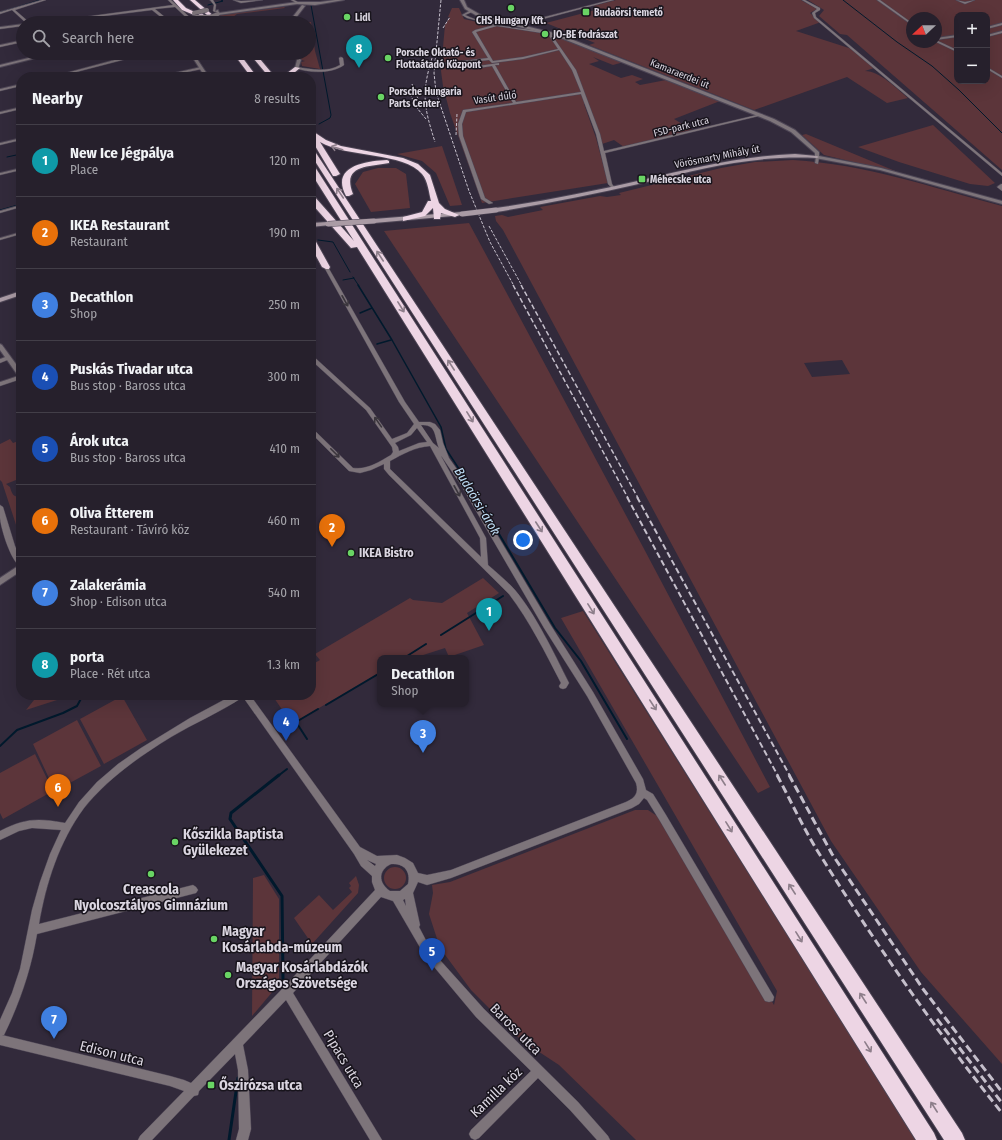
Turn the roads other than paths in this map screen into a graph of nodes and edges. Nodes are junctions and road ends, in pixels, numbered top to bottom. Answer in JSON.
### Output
{"nodes":[{"id":1,"x":45,"y":0,"type":"edge"},
{"id":2,"x":169,"y":0,"type":"edge"},
{"id":3,"x":183,"y":0,"type":"edge"},
{"id":4,"x":192,"y":0,"type":"edge"},
{"id":5,"x":211,"y":0,"type":"edge"},
{"id":6,"x":234,"y":0,"type":"edge"},
{"id":7,"x":262,"y":0,"type":"edge"},
{"id":8,"x":342,"y":0,"type":"edge"},
{"id":9,"x":462,"y":0,"type":"edge"},
{"id":10,"x":613,"y":0,"type":"edge"},
{"id":11,"x":803,"y":0,"type":"edge"},
{"id":12,"x":878,"y":0,"type":"edge"},
{"id":13,"x":957,"y":0,"type":"edge"},
{"id":14,"x":974,"y":0,"type":"edge"},
{"id":15,"x":175,"y":3,"type":"edge"},
{"id":16,"x":215,"y":4,"type":"junction"},
{"id":17,"x":293,"y":4,"type":"edge"},
{"id":18,"x":302,"y":4,"type":"junction"},
{"id":19,"x":12,"y":9,"type":"junction"},
{"id":20,"x":154,"y":9,"type":"junction"},
{"id":21,"x":299,"y":10,"type":"junction"},
{"id":22,"x":213,"y":12,"type":"junction"},
{"id":23,"x":471,"y":12,"type":"junction"},
{"id":24,"x":0,"y":13,"type":"edge"},
{"id":25,"x":196,"y":15,"type":"junction"},
{"id":26,"x":20,"y":16,"type":"edge"},
{"id":27,"x":98,"y":16,"type":"edge"},
{"id":28,"x":162,"y":16,"type":"edge"},
{"id":29,"x":187,"y":16,"type":"edge"},
{"id":30,"x":193,"y":16,"type":"edge"},
{"id":31,"x":203,"y":16,"type":"edge"},
{"id":32,"x":211,"y":16,"type":"edge"},
{"id":33,"x":215,"y":16,"type":"edge"},
{"id":34,"x":217,"y":16,"type":"edge"},
{"id":35,"x":295,"y":16,"type":"edge"},
{"id":36,"x":906,"y":20,"type":"edge"},
{"id":37,"x":1002,"y":24,"type":"edge"},
{"id":38,"x":498,"y":25,"type":"junction"},
{"id":39,"x":516,"y":25,"type":"junction"},
{"id":40,"x":16,"y":26,"type":"edge"},
{"id":41,"x":990,"y":27,"type":"edge"},
{"id":42,"x":0,"y":28,"type":"edge"},
{"id":43,"x":550,"y":32,"type":"junction"},
{"id":44,"x":1002,"y":32,"type":"edge"},
{"id":45,"x":990,"y":35,"type":"edge"},
{"id":46,"x":954,"y":37,"type":"edge"},
{"id":47,"x":942,"y":39,"type":"edge"},
{"id":48,"x":16,"y":43,"type":"edge"},
{"id":49,"x":954,"y":44,"type":"edge"},
{"id":50,"x":944,"y":45,"type":"joint"},
{"id":51,"x":0,"y":46,"type":"edge"},
{"id":52,"x":560,"y":49,"type":"junction"},
{"id":53,"x":954,"y":50,"type":"edge"},
{"id":54,"x":341,"y":58,"type":"dead end"},
{"id":55,"x":25,"y":60,"type":"edge"},
{"id":56,"x":119,"y":60,"type":"edge"},
{"id":57,"x":197,"y":60,"type":"edge"},
{"id":58,"x":234,"y":60,"type":"edge"},
{"id":59,"x":241,"y":60,"type":"edge"},
{"id":60,"x":250,"y":60,"type":"edge"},
{"id":61,"x":258,"y":60,"type":"edge"},
{"id":62,"x":299,"y":60,"type":"edge"},
{"id":63,"x":492,"y":62,"type":"junction"},
{"id":64,"x":444,"y":64,"type":"dead end"},
{"id":65,"x":0,"y":66,"type":"edge"},
{"id":66,"x":201,"y":68,"type":"junction"},
{"id":67,"x":297,"y":68,"type":"junction"},
{"id":68,"x":472,"y":68,"type":"dead end"},
{"id":69,"x":990,"y":70,"type":"edge"},
{"id":70,"x":258,"y":71,"type":"dead end"},
{"id":71,"x":72,"y":72,"type":"edge"},
{"id":72,"x":182,"y":72,"type":"edge"},
{"id":73,"x":204,"y":72,"type":"edge"},
{"id":74,"x":242,"y":72,"type":"edge"},
{"id":75,"x":250,"y":72,"type":"edge"},
{"id":76,"x":268,"y":72,"type":"edge"},
{"id":77,"x":292,"y":72,"type":"edge"},
{"id":78,"x":1002,"y":77,"type":"edge"},
{"id":79,"x":16,"y":86,"type":"edge"},
{"id":80,"x":0,"y":90,"type":"edge"},
{"id":81,"x":583,"y":93,"type":"junction"},
{"id":82,"x":515,"y":103,"type":"junction"},
{"id":83,"x":16,"y":109,"type":"edge"},
{"id":84,"x":0,"y":113,"type":"edge"},
{"id":85,"x":761,"y":115,"type":"junction"},
{"id":86,"x":799,"y":136,"type":"junction"},
{"id":87,"x":316,"y":137,"type":"edge"},
{"id":88,"x":16,"y":140,"type":"edge"},
{"id":89,"x":316,"y":141,"type":"edge"},
{"id":90,"x":0,"y":144,"type":"edge"},
{"id":91,"x":808,"y":148,"type":"junction"},
{"id":92,"x":605,"y":152,"type":"dead end"},
{"id":93,"x":802,"y":155,"type":"junction"},
{"id":94,"x":316,"y":157,"type":"edge"},
{"id":95,"x":817,"y":157,"type":"junction"},
{"id":96,"x":817,"y":163,"type":"dead end"},
{"id":97,"x":16,"y":170,"type":"edge"},
{"id":98,"x":0,"y":174,"type":"edge"},
{"id":99,"x":316,"y":175,"type":"edge"},
{"id":100,"x":1002,"y":175,"type":"edge"},
{"id":101,"x":1002,"y":185,"type":"edge"},
{"id":102,"x":613,"y":188,"type":"junction"},
{"id":103,"x":1002,"y":190,"type":"edge"},
{"id":104,"x":349,"y":194,"type":"junction"},
{"id":105,"x":16,"y":203,"type":"edge"},
{"id":106,"x":491,"y":203,"type":"dead end"},
{"id":107,"x":1002,"y":203,"type":"edge"},
{"id":108,"x":316,"y":204,"type":"edge"},
{"id":109,"x":434,"y":204,"type":"junction"},
{"id":110,"x":16,"y":207,"type":"edge"},
{"id":111,"x":0,"y":208,"type":"edge"},
{"id":112,"x":0,"y":212,"type":"edge"},
{"id":113,"x":459,"y":215,"type":"junction"},
{"id":114,"x":437,"y":217,"type":"junction"},
{"id":115,"x":406,"y":219,"type":"junction"},
{"id":116,"x":367,"y":224,"type":"junction"},
{"id":117,"x":316,"y":225,"type":"edge"},
{"id":118,"x":16,"y":234,"type":"edge"},
{"id":119,"x":0,"y":239,"type":"edge"},
{"id":120,"x":316,"y":249,"type":"edge"},
{"id":121,"x":326,"y":267,"type":"joint"},
{"id":122,"x":380,"y":274,"type":"junction"},
{"id":123,"x":16,"y":290,"type":"edge"},
{"id":124,"x":0,"y":295,"type":"edge"},
{"id":125,"x":16,"y":295,"type":"edge"},
{"id":126,"x":0,"y":300,"type":"edge"},
{"id":127,"x":0,"y":346,"type":"edge"},
{"id":128,"x":8,"y":358,"type":"junction"},
{"id":129,"x":0,"y":361,"type":"edge"},
{"id":130,"x":316,"y":362,"type":"edge"},
{"id":131,"x":16,"y":369,"type":"edge"},
{"id":132,"x":16,"y":378,"type":"edge"},
{"id":133,"x":0,"y":384,"type":"edge"},
{"id":134,"x":417,"y":424,"type":"junction"},
{"id":135,"x":386,"y":434,"type":"junction"},
{"id":136,"x":316,"y":435,"type":"edge"},
{"id":137,"x":403,"y":437,"type":"junction"},
{"id":138,"x":391,"y":442,"type":"junction"},
{"id":139,"x":431,"y":444,"type":"junction"},
{"id":140,"x":394,"y":455,"type":"junction"},
{"id":141,"x":446,"y":458,"type":"junction"},
{"id":142,"x":387,"y":460,"type":"junction"},
{"id":143,"x":372,"y":467,"type":"junction"},
{"id":144,"x":387,"y":469,"type":"junction"},
{"id":145,"x":0,"y":507,"type":"edge"},
{"id":146,"x":16,"y":557,"type":"edge"},
{"id":147,"x":486,"y":565,"type":"junction"},
{"id":148,"x":16,"y":569,"type":"edge"},
{"id":149,"x":0,"y":582,"type":"edge"},
{"id":150,"x":563,"y":686,"type":"dead end"},
{"id":151,"x":231,"y":700,"type":"edge"},
{"id":152,"x":250,"y":700,"type":"edge"},
{"id":153,"x":642,"y":792,"type":"junction"},
{"id":154,"x":67,"y":827,"type":"junction"},
{"id":155,"x":0,"y":836,"type":"edge"},
{"id":156,"x":357,"y":851,"type":"junction"},
{"id":157,"x":392,"y":860,"type":"junction"},
{"id":158,"x":376,"y":874,"type":"junction"},
{"id":159,"x":414,"y":878,"type":"junction"},
{"id":160,"x":194,"y":890,"type":"dead end"},
{"id":161,"x":380,"y":891,"type":"junction"},
{"id":162,"x":408,"y":891,"type":"junction"},
{"id":163,"x":396,"y":897,"type":"junction"},
{"id":164,"x":33,"y":930,"type":"junction"},
{"id":165,"x":416,"y":931,"type":"junction"},
{"id":166,"x":288,"y":992,"type":"junction"},
{"id":167,"x":768,"y":997,"type":"dead end"},
{"id":168,"x":0,"y":1031,"type":"edge"},
{"id":169,"x":0,"y":1040,"type":"edge"},
{"id":170,"x":238,"y":1044,"type":"junction"},
{"id":171,"x":538,"y":1071,"type":"junction"},
{"id":172,"x":194,"y":1091,"type":"junction"},
{"id":173,"x":474,"y":1134,"type":"dead end"},
{"id":174,"x":144,"y":1140,"type":"edge"},
{"id":175,"x":242,"y":1140,"type":"edge"},
{"id":176,"x":376,"y":1140,"type":"edge"},
{"id":177,"x":604,"y":1140,"type":"edge"},
{"id":178,"x":927,"y":1140,"type":"edge"},
{"id":179,"x":956,"y":1140,"type":"edge"}],
"edges":[{"from":1,"to":19,"type":"street"},
{"from":2,"to":15,"type":"street"},
{"from":3,"to":25,"type":"highway"},
{"from":4,"to":22,"type":"highway"},
{"from":5,"to":16,"type":"street"},
{"from":6,"to":7,"type":"street"},
{"from":8,"to":18,"type":"street"},
{"from":9,"to":23,"type":"street"},
{"from":10,"to":39,"type":"street"},
{"from":11,"to":100,"type":"street"},
{"from":12,"to":36,"type":"street"},
{"from":13,"to":14,"type":"street"},
{"from":15,"to":20,"type":"street"},
{"from":15,"to":25,"type":"highway"},
{"from":15,"to":29,"type":"street"},
{"from":16,"to":22,"type":"street"},
{"from":16,"to":22,"type":"street"},
{"from":17,"to":18,"type":"street"},
{"from":17,"to":18,"type":"street"},
{"from":17,"to":21,"type":"street"},
{"from":17,"to":22,"type":"street"},
{"from":18,"to":21,"type":"street"},
{"from":19,"to":24,"type":"street"},
{"from":19,"to":26,"type":"street"},
{"from":20,"to":27,"type":"street"},
{"from":20,"to":28,"type":"street"},
{"from":21,"to":35,"type":"street"},
{"from":22,"to":25,"type":"street","bridge":true},
{"from":22,"to":32,"type":"street","bridge":true},
{"from":22,"to":33,"type":"highway"},
{"from":22,"to":34,"type":"highway"},
{"from":23,"to":38,"type":"street"},
{"from":23,"to":39,"type":"street","name":"Kamaraerdei út"},
{"from":25,"to":30,"type":"street","bridge":true},
{"from":25,"to":31,"type":"street","bridge":true},
{"from":37,"to":41,"type":"street"},
{"from":38,"to":43,"type":"street"},
{"from":38,"to":63,"type":"street"},
{"from":39,"to":43,"type":"street","name":"Kamaraerdei út"},
{"from":40,"to":42,"type":"street"},
{"from":43,"to":52,"type":"street"},
{"from":43,"to":85,"type":"street","name":"Kamaraerdei út"},
{"from":44,"to":45,"type":"street"},
{"from":46,"to":47,"type":"street"},
{"from":48,"to":51,"type":"street"},
{"from":49,"to":50,"type":"street"},
{"from":50,"to":53,"type":"street"},
{"from":52,"to":63,"type":"street"},
{"from":52,"to":81,"type":"street"},
{"from":54,"to":67,"type":"street"},
{"from":55,"to":65,"type":"street"},
{"from":56,"to":71,"type":"street"},
{"from":57,"to":66,"type":"street"},
{"from":58,"to":74,"type":"highway"},
{"from":59,"to":75,"type":"highway"},
{"from":60,"to":70,"type":"highway"},
{"from":61,"to":76,"type":"highway"},
{"from":62,"to":67,"type":"street"},
{"from":63,"to":64,"type":"street"},
{"from":63,"to":68,"type":"street"},
{"from":63,"to":82,"type":"street"},
{"from":66,"to":72,"type":"street"},
{"from":66,"to":73,"type":"street"},
{"from":67,"to":77,"type":"highway"},
{"from":69,"to":78,"type":"street"},
{"from":79,"to":80,"type":"street"},
{"from":81,"to":82,"type":"street","name":"Vasút dűlő"},
{"from":81,"to":102,"type":"street"},
{"from":82,"to":106,"type":"street","name":"Vasút dűlő"},
{"from":83,"to":84,"type":"street"},
{"from":85,"to":86,"type":"street","name":"Kamaraerdei út"},
{"from":85,"to":92,"type":"street","name":"FSD-park utca"},
{"from":86,"to":91,"type":"street","name":"Kamaraerdei út"},
{"from":86,"to":95,"type":"street","name":"Kamaraerdei út"},
{"from":109,"to":87,"type":"highway","one_way":true},
{"from":88,"to":90,"type":"street"},
{"from":89,"to":104,"type":"highway"},
{"from":91,"to":93,"type":"street"},
{"from":91,"to":95,"type":"street","name":"Kamaraerdei út"},
{"from":93,"to":95,"type":"main road","name":"Vörösmarty Mihály út"},
{"from":93,"to":102,"type":"main road","name":"Vörösmarty Mihály út"},
{"from":116,"to":94,"type":"highway","one_way":true},
{"from":95,"to":96,"type":"street"},
{"from":95,"to":107,"type":"street"},
{"from":97,"to":98,"type":"street"},
{"from":99,"to":122,"type":"highway"},
{"from":101,"to":103,"type":"street"},
{"from":102,"to":113,"type":"main road","name":"Vörösmarty Mihály út","bridge":true},
{"from":104,"to":109,"type":"highway"},
{"from":104,"to":116,"type":"highway"},
{"from":105,"to":111,"type":"street"},
{"from":108,"to":122,"type":"highway"},
{"from":109,"to":113,"type":"highway"},
{"from":109,"to":114,"type":"highway"},
{"from":109,"to":115,"type":"highway"},
{"from":110,"to":112,"type":"street"},
{"from":113,"to":114,"type":"main road","name":"Vörösmarty Mihály út"},
{"from":114,"to":115,"type":"main road","name":"Vörösmarty Mihály út"},
{"from":115,"to":116,"type":"main road"},
{"from":116,"to":117,"type":"main road","bridge":true},
{"from":179,"to":116,"type":"highway","one_way":true},
{"from":118,"to":119,"type":"street"},
{"from":120,"to":121,"type":"highway"},
{"from":121,"to":134,"type":"street","one_way":true},
{"from":122,"to":178,"type":"highway","one_way":true},
{"from":123,"to":124,"type":"main road"},
{"from":125,"to":126,"type":"main road"},
{"from":127,"to":128,"type":"street"},
{"from":128,"to":129,"type":"street"},
{"from":128,"to":131,"type":"street"},
{"from":135,"to":130,"type":"street","one_way":true},
{"from":132,"to":133,"type":"street"},
{"from":134,"to":137,"type":"street"},
{"from":134,"to":139,"type":"street"},
{"from":134,"to":141,"type":"street"},
{"from":135,"to":137,"type":"street"},
{"from":135,"to":138,"type":"street"},
{"from":136,"to":143,"type":"street","one_way":true},
{"from":137,"to":138,"type":"street"},
{"from":138,"to":140,"type":"street"},
{"from":139,"to":140,"type":"street"},
{"from":139,"to":141,"type":"street"},
{"from":139,"to":147,"type":"street","one_way":true},
{"from":140,"to":142,"type":"street"},
{"from":141,"to":153,"type":"street"},
{"from":142,"to":143,"type":"street"},
{"from":142,"to":144,"type":"street"},
{"from":143,"to":144,"type":"street"},
{"from":144,"to":147,"type":"street"},
{"from":145,"to":146,"type":"street"},
{"from":147,"to":150,"type":"street"},
{"from":148,"to":149,"type":"street"},
{"from":151,"to":154,"type":"street"},
{"from":152,"to":156,"type":"street"},
{"from":153,"to":159,"type":"street"},
{"from":153,"to":167,"type":"street"},
{"from":154,"to":155,"type":"street"},
{"from":154,"to":164,"type":"street"},
{"from":156,"to":157,"type":"street"},
{"from":156,"to":158,"type":"street"},
{"from":157,"to":158,"type":"street"},
{"from":157,"to":159,"type":"street"},
{"from":158,"to":161,"type":"street"},
{"from":159,"to":162,"type":"street"},
{"from":160,"to":164,"type":"street"},
{"from":161,"to":163,"type":"street"},
{"from":161,"to":166,"type":"street"},
{"from":162,"to":163,"type":"street"},
{"from":162,"to":165,"type":"street","name":"Baross utca"},
{"from":163,"to":165,"type":"street","name":"Baross utca"},
{"from":164,"to":168,"type":"street"},
{"from":165,"to":171,"type":"street","name":"Baross utca"},
{"from":166,"to":170,"type":"street"},
{"from":166,"to":176,"type":"street","name":"Pipacs utca"},
{"from":169,"to":172,"type":"street","name":"Edison utca"},
{"from":170,"to":172,"type":"street"},
{"from":170,"to":175,"type":"street"},
{"from":171,"to":173,"type":"street","name":"Kamilla köz"},
{"from":171,"to":177,"type":"street","name":"Baross utca"},
{"from":172,"to":174,"type":"street"}]}
